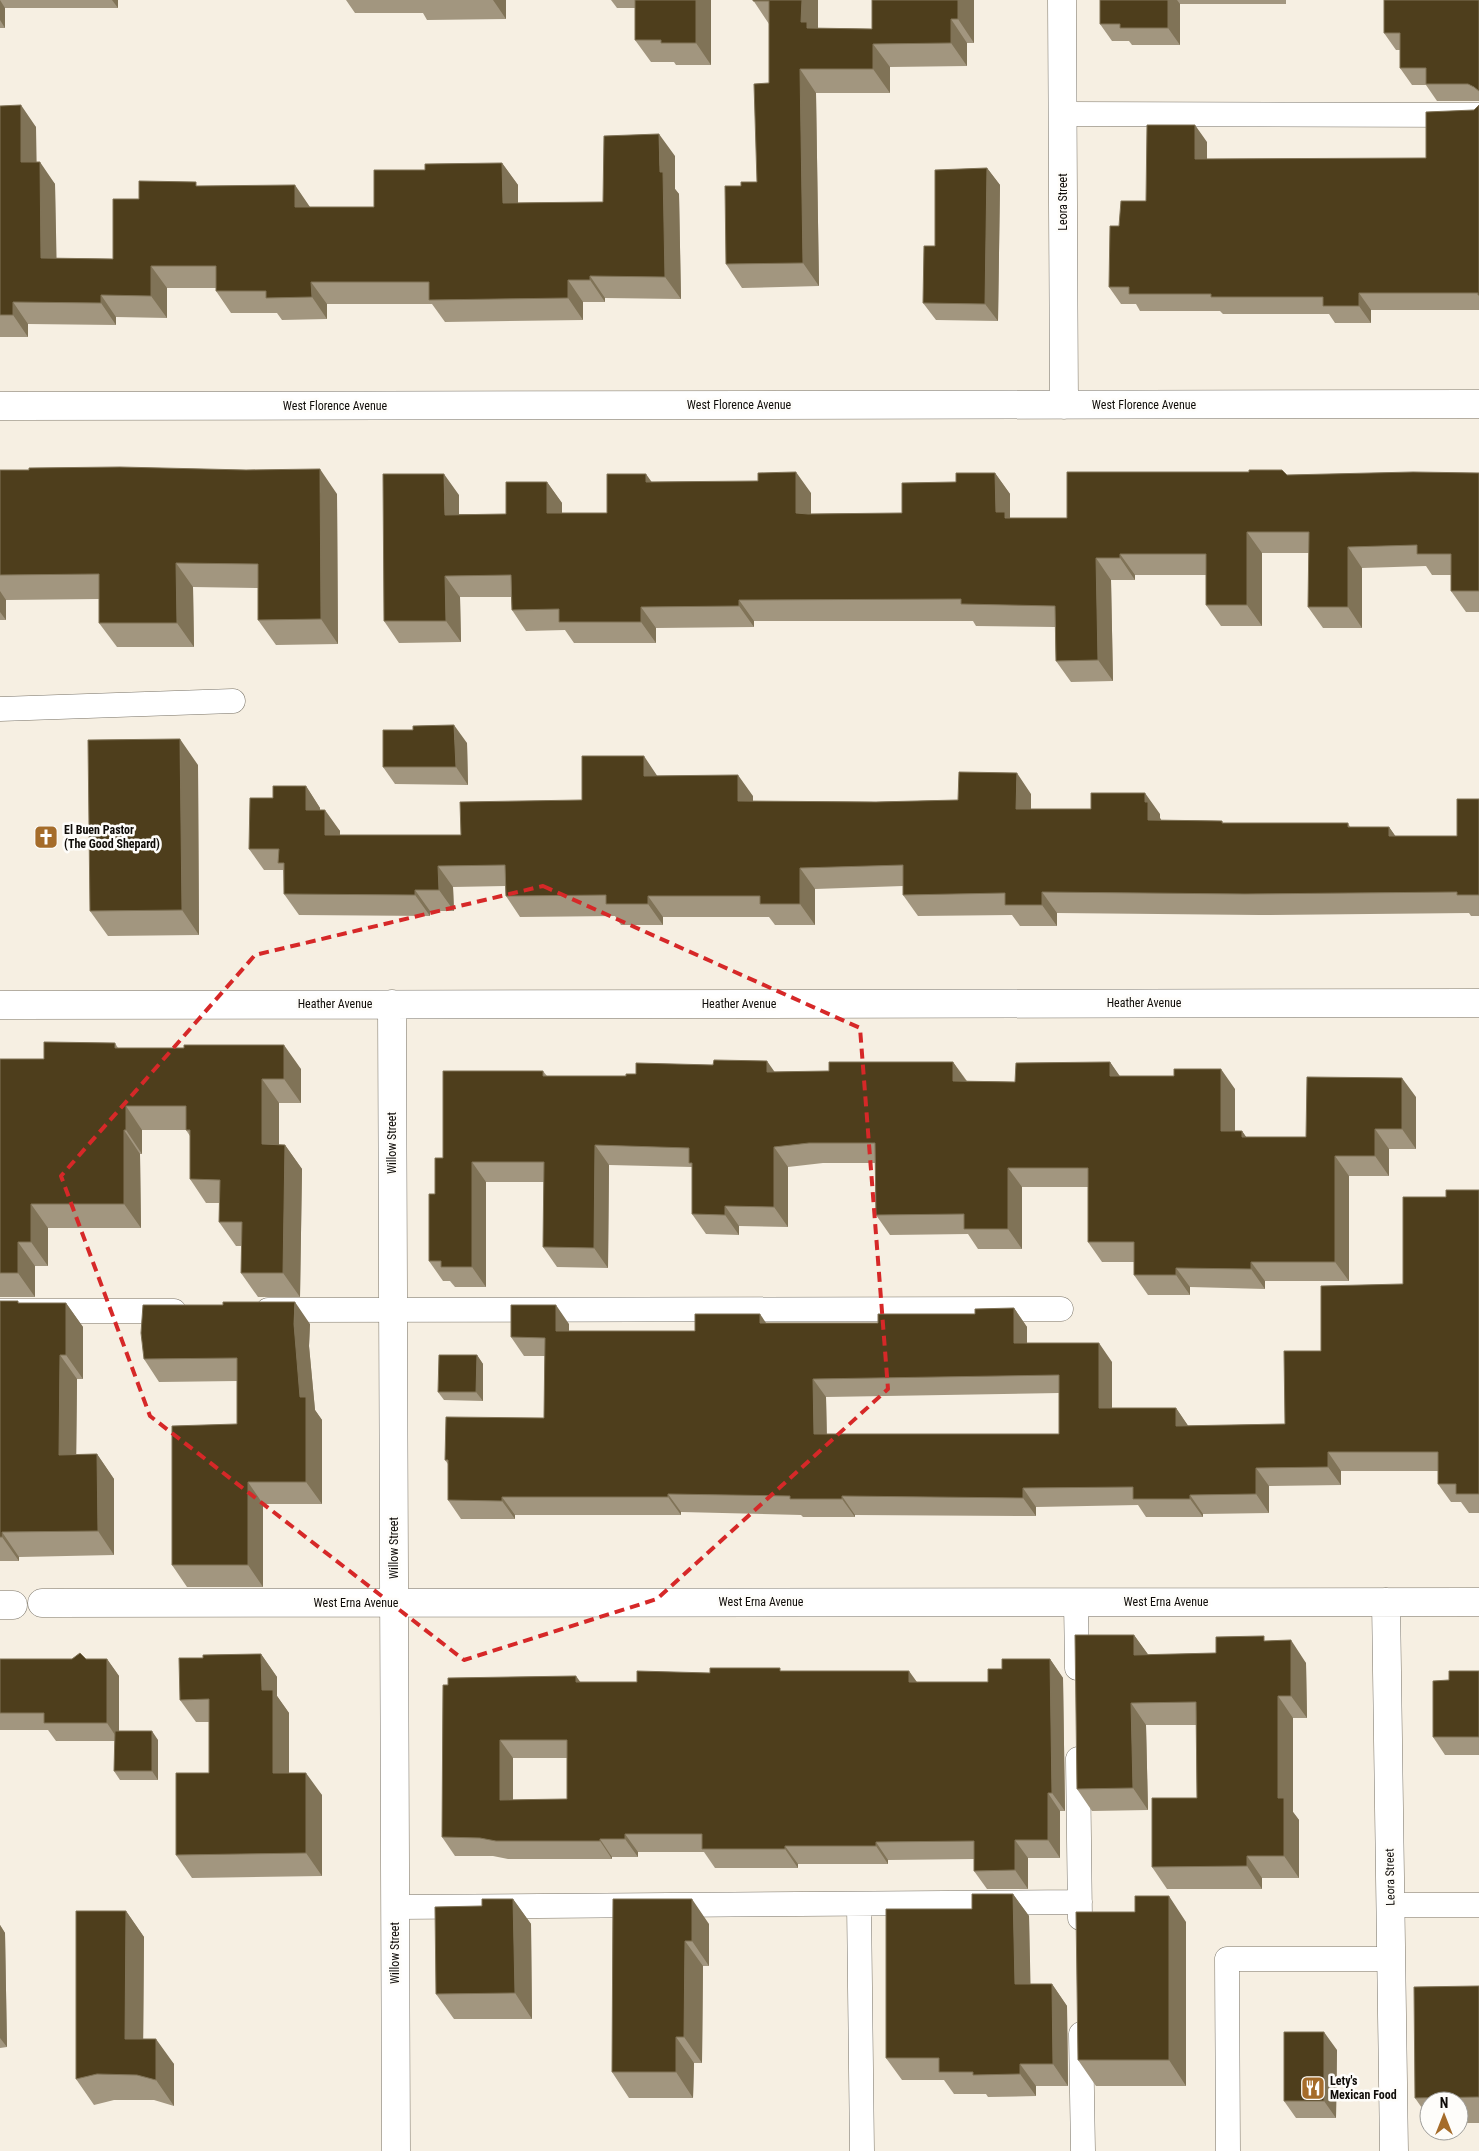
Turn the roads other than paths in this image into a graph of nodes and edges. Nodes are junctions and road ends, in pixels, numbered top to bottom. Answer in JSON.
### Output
{"nodes":[{"id":1,"x":1062,"y":0,"type":"edge"},
{"id":2,"x":1062,"y":114,"type":"junction"},
{"id":3,"x":1479,"y":114,"type":"edge"},
{"id":4,"x":1479,"y":404,"type":"edge"},
{"id":5,"x":1064,"y":405,"type":"junction"},
{"id":6,"x":0,"y":406,"type":"edge"},
{"id":7,"x":233,"y":701,"type":"dead end"},
{"id":8,"x":0,"y":709,"type":"edge"},
{"id":9,"x":1479,"y":1003,"type":"edge"},
{"id":10,"x":392,"y":1004,"type":"junction"},
{"id":11,"x":0,"y":1005,"type":"edge"},
{"id":12,"x":1061,"y":1309,"type":"dead end"},
{"id":13,"x":246,"y":1310,"type":"edge"},
{"id":14,"x":393,"y":1310,"type":"junction"},
{"id":15,"x":0,"y":1311,"type":"edge"},
{"id":16,"x":196,"y":1311,"type":"edge"},
{"id":17,"x":1076,"y":1602,"type":"junction"},
{"id":18,"x":1386,"y":1602,"type":"junction"},
{"id":19,"x":1479,"y":1602,"type":"edge"},
{"id":20,"x":42,"y":1603,"type":"dead end"},
{"id":21,"x":394,"y":1603,"type":"junction"},
{"id":22,"x":1077,"y":1689,"type":"edge"},
{"id":23,"x":1078,"y":1738,"type":"edge"},
{"id":24,"x":1080,"y":1902,"type":"junction"},
{"id":25,"x":860,"y":1904,"type":"junction"},
{"id":26,"x":1391,"y":1905,"type":"junction"},
{"id":27,"x":1479,"y":1905,"type":"edge"},
{"id":28,"x":395,"y":1907,"type":"junction"},
{"id":29,"x":1080,"y":1942,"type":"edge"},
{"id":30,"x":1391,"y":1959,"type":"junction"},
{"id":31,"x":1081,"y":2012,"type":"edge"},
{"id":32,"x":396,"y":2151,"type":"edge"},
{"id":33,"x":862,"y":2151,"type":"edge"},
{"id":34,"x":1083,"y":2151,"type":"edge"},
{"id":35,"x":1228,"y":2151,"type":"edge"},
{"id":36,"x":1394,"y":2151,"type":"edge"}],
"edges":[{"from":1,"to":2,"type":"street","name":"Leora Street"},
{"from":2,"to":3,"type":"lane"},
{"from":2,"to":5,"type":"street","name":"Leora Street"},
{"from":4,"to":5,"type":"street","name":"West Florence Avenue"},
{"from":5,"to":6,"type":"street","name":"West Florence Avenue"},
{"from":7,"to":8,"type":"lane"},
{"from":9,"to":10,"type":"street","name":"Heather Avenue"},
{"from":10,"to":11,"type":"street","name":"Heather Avenue"},
{"from":10,"to":14,"type":"street","name":"Willow Street"},
{"from":12,"to":14,"type":"lane"},
{"from":13,"to":14,"type":"lane"},
{"from":14,"to":21,"type":"street","name":"Willow Street"},
{"from":15,"to":16,"type":"lane"},
{"from":17,"to":18,"type":"street","name":"West Erna Avenue"},
{"from":17,"to":21,"type":"street","name":"West Erna Avenue"},
{"from":17,"to":22,"type":"lane"},
{"from":18,"to":19,"type":"street","name":"West Erna Avenue"},
{"from":18,"to":26,"type":"street","name":"Leora Street"},
{"from":20,"to":21,"type":"street","name":"West Erna Avenue"},
{"from":21,"to":28,"type":"street","name":"Willow Street"},
{"from":23,"to":24,"type":"lane"},
{"from":24,"to":25,"type":"lane"},
{"from":24,"to":29,"type":"lane"},
{"from":25,"to":28,"type":"lane"},
{"from":25,"to":33,"type":"lane"},
{"from":26,"to":27,"type":"lane"},
{"from":26,"to":30,"type":"street","name":"Leora Street"},
{"from":28,"to":32,"type":"street","name":"Willow Street"},
{"from":30,"to":35,"type":"lane"},
{"from":30,"to":36,"type":"street","name":"Leora Street"},
{"from":31,"to":34,"type":"lane"}]}
